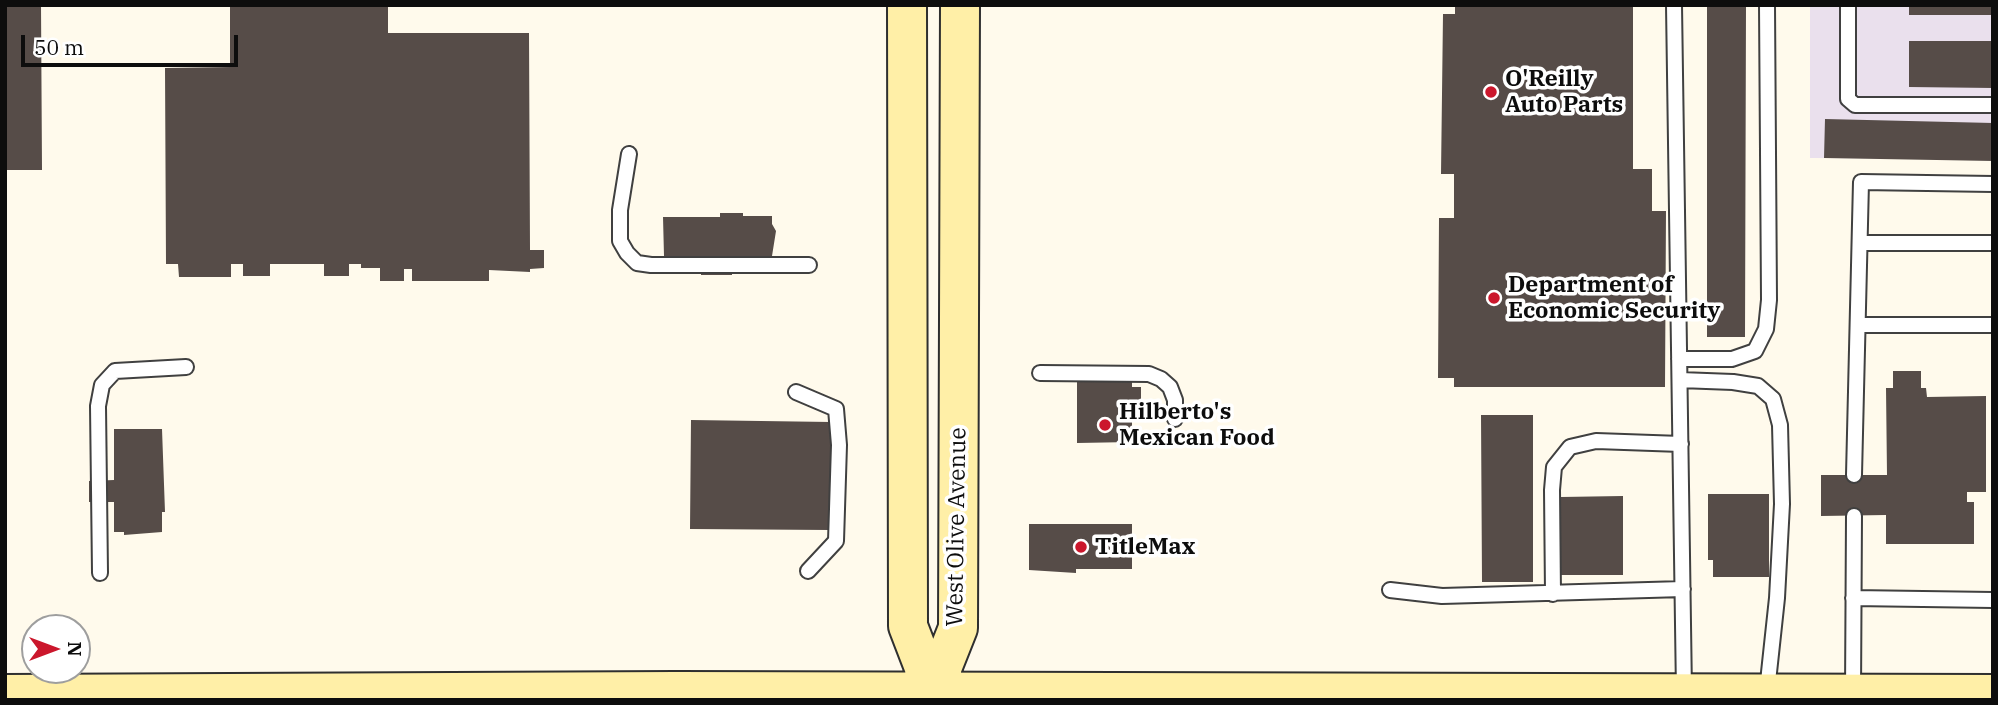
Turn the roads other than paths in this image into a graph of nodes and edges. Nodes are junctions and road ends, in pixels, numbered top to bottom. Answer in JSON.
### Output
{"nodes":[{"id":1,"x":907,"y":5,"type":"edge"},
{"id":2,"x":960,"y":5,"type":"edge"},
{"id":3,"x":1674,"y":5,"type":"edge"},
{"id":4,"x":1767,"y":5,"type":"edge"},
{"id":5,"x":1848,"y":5,"type":"edge"},
{"id":6,"x":1993,"y":105,"type":"edge"},
{"id":7,"x":629,"y":154,"type":"dead end"},
{"id":8,"x":1993,"y":184,"type":"edge"},
{"id":9,"x":1860,"y":243,"type":"junction"},
{"id":10,"x":1993,"y":243,"type":"edge"},
{"id":11,"x":809,"y":265,"type":"dead end"},
{"id":12,"x":1858,"y":325,"type":"junction"},
{"id":13,"x":1993,"y":325,"type":"edge"},
{"id":14,"x":1679,"y":359,"type":"junction"},
{"id":15,"x":186,"y":367,"type":"dead end"},
{"id":16,"x":1040,"y":373,"type":"dead end"},
{"id":17,"x":1680,"y":380,"type":"junction"},
{"id":18,"x":796,"y":392,"type":"dead end"},
{"id":19,"x":1175,"y":419,"type":"dead end"},
{"id":20,"x":1681,"y":444,"type":"junction"},
{"id":21,"x":1854,"y":475,"type":"dead end"},
{"id":22,"x":1854,"y":516,"type":"dead end"},
{"id":23,"x":808,"y":571,"type":"dead end"},
{"id":24,"x":100,"y":573,"type":"dead end"},
{"id":25,"x":1683,"y":589,"type":"junction"},
{"id":26,"x":1390,"y":590,"type":"dead end"},
{"id":27,"x":1553,"y":594,"type":"junction"},
{"id":28,"x":1853,"y":598,"type":"junction"},
{"id":29,"x":1993,"y":600,"type":"edge"},
{"id":30,"x":1684,"y":692,"type":"junction"},
{"id":31,"x":1767,"y":693,"type":"junction"},
{"id":32,"x":1853,"y":693,"type":"junction"},
{"id":33,"x":5,"y":694,"type":"edge"},
{"id":34,"x":1993,"y":694,"type":"edge"},
{"id":35,"x":933,"y":695,"type":"edge"},
{"id":36,"x":1059,"y":695,"type":"edge"},
{"id":37,"x":1246,"y":695,"type":"edge"},
{"id":38,"x":226,"y":696,"type":"edge"},
{"id":39,"x":441,"y":696,"type":"edge"},
{"id":40,"x":1136,"y":696,"type":"edge"},
{"id":41,"x":1407,"y":696,"type":"edge"},
{"id":42,"x":1532,"y":696,"type":"edge"},
{"id":43,"x":1575,"y":696,"type":"edge"}],
"edges":[{"from":1,"to":35,"type":"main road","name":"West Olive Avenue"},
{"from":2,"to":35,"type":"main road","name":"West Olive Avenue"},
{"from":3,"to":14,"type":"lane"},
{"from":4,"to":14,"type":"lane"},
{"from":5,"to":6,"type":"lane"},
{"from":7,"to":11,"type":"lane"},
{"from":8,"to":9,"type":"lane"},
{"from":9,"to":10,"type":"lane"},
{"from":9,"to":12,"type":"lane"},
{"from":12,"to":13,"type":"lane"},
{"from":12,"to":21,"type":"lane"},
{"from":14,"to":17,"type":"lane"},
{"from":15,"to":24,"type":"lane"},
{"from":16,"to":19,"type":"lane"},
{"from":17,"to":20,"type":"lane"},
{"from":17,"to":31,"type":"lane"},
{"from":18,"to":23,"type":"lane"},
{"from":20,"to":25,"type":"lane"},
{"from":20,"to":27,"type":"lane"},
{"from":22,"to":28,"type":"lane"},
{"from":25,"to":27,"type":"lane"},
{"from":25,"to":30,"type":"lane"},
{"from":26,"to":27,"type":"lane"},
{"from":28,"to":29,"type":"lane"},
{"from":28,"to":32,"type":"lane"},
{"from":30,"to":31,"type":"main road"},
{"from":30,"to":43,"type":"main road"},
{"from":31,"to":32,"type":"main road"},
{"from":32,"to":34,"type":"main road"},
{"from":33,"to":38,"type":"main road"},
{"from":35,"to":36,"type":"main road"},
{"from":35,"to":39,"type":"main road"},
{"from":36,"to":40,"type":"main road"},
{"from":37,"to":40,"type":"main road"},
{"from":37,"to":41,"type":"main road"},
{"from":38,"to":39,"type":"main road"},
{"from":41,"to":42,"type":"main road"},
{"from":42,"to":43,"type":"main road"}]}
